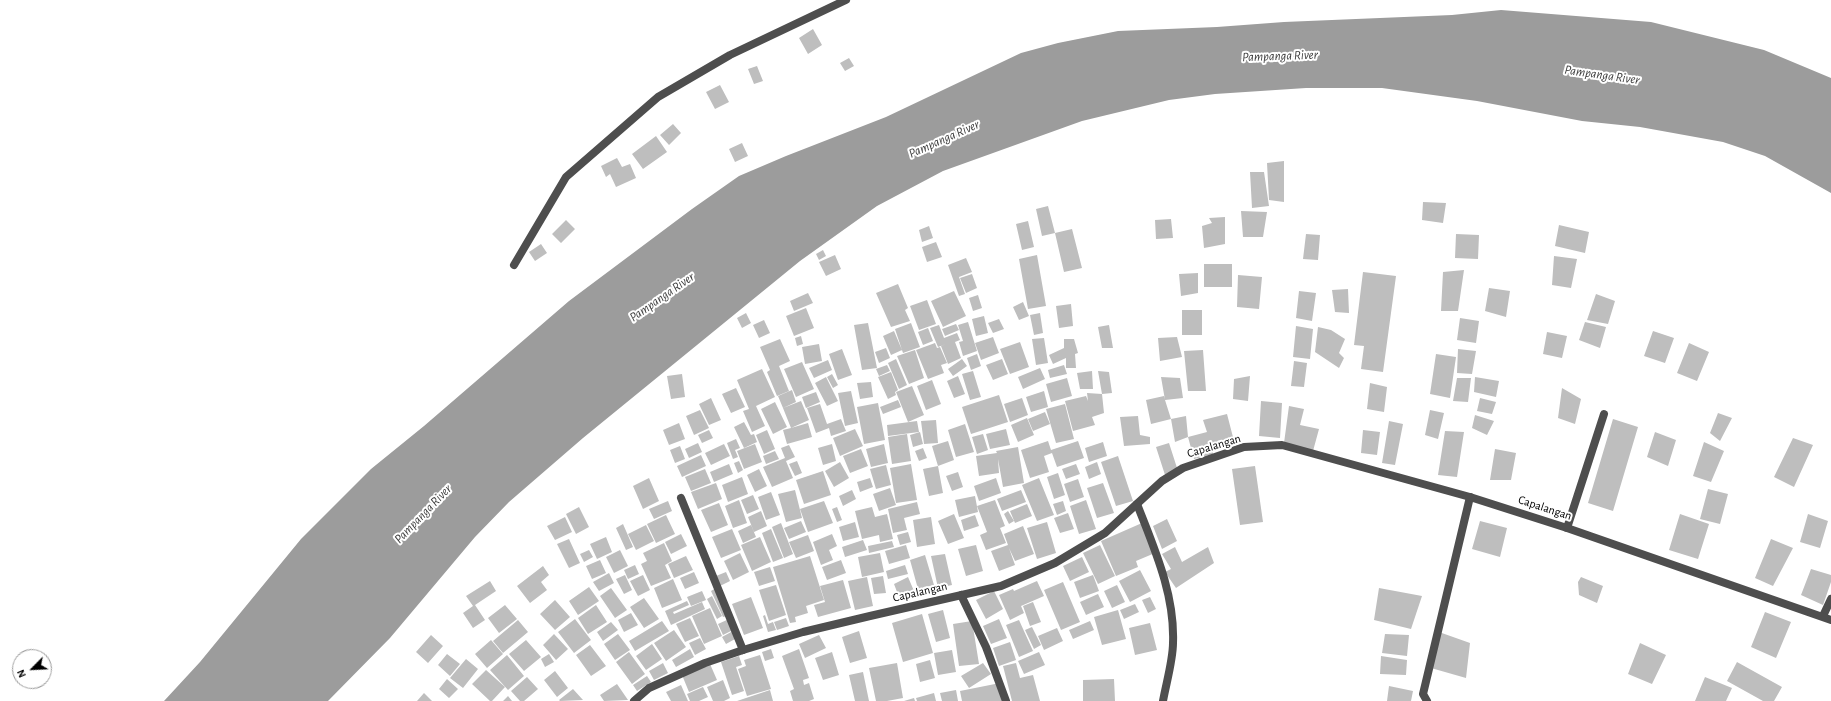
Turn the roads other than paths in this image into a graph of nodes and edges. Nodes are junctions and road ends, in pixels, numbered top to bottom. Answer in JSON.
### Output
{"nodes":[{"id":1,"x":846,"y":0,"type":"edge"},
{"id":2,"x":514,"y":265,"type":"dead end"},
{"id":3,"x":1604,"y":414,"type":"dead end"},
{"id":4,"x":1470,"y":497,"type":"junction"},
{"id":5,"x":681,"y":498,"type":"dead end"},
{"id":6,"x":1137,"y":504,"type":"junction"},
{"id":7,"x":1567,"y":528,"type":"junction"},
{"id":8,"x":961,"y":595,"type":"junction"},
{"id":9,"x":1831,"y":599,"type":"edge"},
{"id":10,"x":1823,"y":616,"type":"junction"},
{"id":11,"x":1831,"y":620,"type":"edge"},
{"id":12,"x":743,"y":650,"type":"junction"},
{"id":13,"x":634,"y":701,"type":"edge"},
{"id":14,"x":1006,"y":701,"type":"edge"},
{"id":15,"x":1163,"y":701,"type":"edge"},
{"id":16,"x":1427,"y":701,"type":"edge"}],
"edges":[{"from":1,"to":2,"type":"street"},
{"from":3,"to":7,"type":"street"},
{"from":4,"to":6,"type":"street","name":"Capalangan"},
{"from":4,"to":7,"type":"street","name":"Capalangan"},
{"from":4,"to":16,"type":"street"},
{"from":5,"to":12,"type":"street"},
{"from":6,"to":8,"type":"street","name":"Capalangan"},
{"from":6,"to":15,"type":"street"},
{"from":7,"to":10,"type":"street","name":"Capalangan"},
{"from":8,"to":12,"type":"street","name":"Capalangan"},
{"from":8,"to":14,"type":"street"},
{"from":9,"to":10,"type":"street"},
{"from":10,"to":11,"type":"street","name":"Capalangan"},
{"from":12,"to":13,"type":"street","name":"Capalangan"}]}
